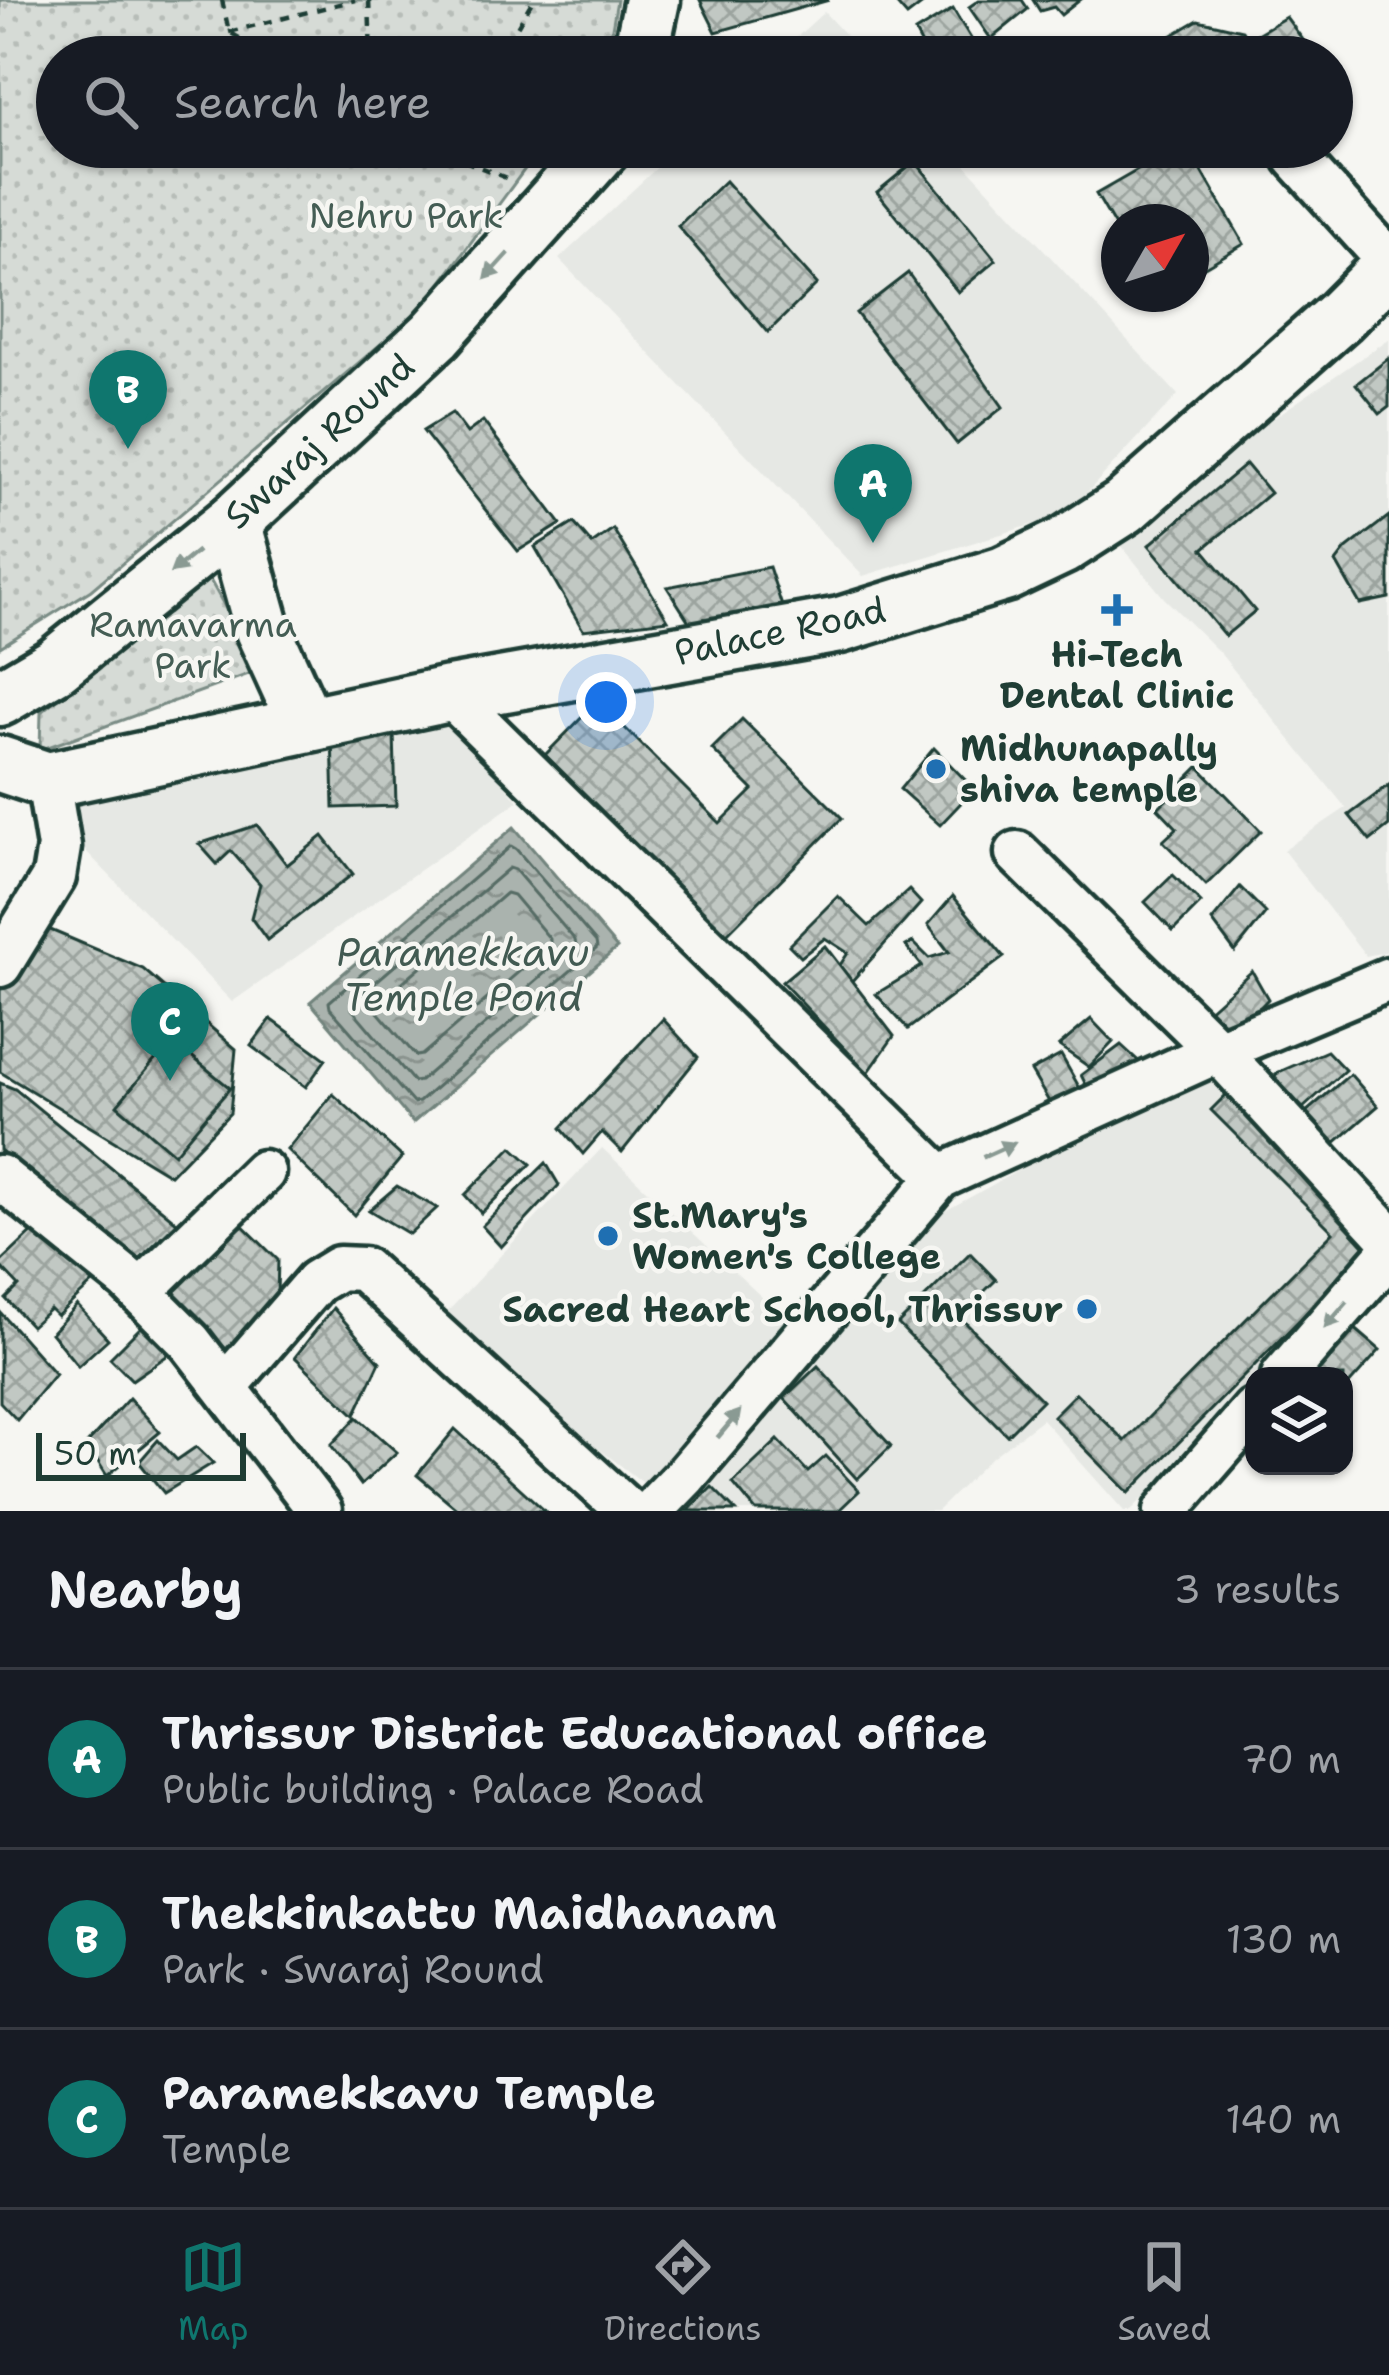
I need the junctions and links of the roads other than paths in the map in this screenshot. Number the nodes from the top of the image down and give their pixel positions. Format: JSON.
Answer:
{"nodes":[{"id":1,"x":652,"y":0,"type":"edge"},
{"id":2,"x":644,"y":36,"type":"edge"},
{"id":3,"x":584,"y":168,"type":"edge"},
{"id":4,"x":1306,"y":168,"type":"edge"},
{"id":5,"x":1389,"y":264,"type":"edge"},
{"id":6,"x":233,"y":522,"type":"junction"},
{"id":7,"x":449,"y":694,"type":"junction"},
{"id":8,"x":0,"y":698,"type":"edge"},
{"id":9,"x":307,"y":724,"type":"junction"},
{"id":10,"x":24,"y":772,"type":"edge"},
{"id":11,"x":1017,"y":853,"type":"dead end"},
{"id":12,"x":0,"y":965,"type":"edge"},
{"id":13,"x":1389,"y":979,"type":"edge"},
{"id":14,"x":1218,"y":1051,"type":"junction"},
{"id":15,"x":263,"y":1172,"type":"dead end"},
{"id":16,"x":0,"y":1177,"type":"edge"},
{"id":17,"x":940,"y":1177,"type":"junction"},
{"id":18,"x":1389,"y":1237,"type":"edge"},
{"id":19,"x":1389,"y":1254,"type":"edge"},
{"id":20,"x":140,"y":1292,"type":"junction"},
{"id":21,"x":1291,"y":1367,"type":"edge"},
{"id":22,"x":226,"y":1386,"type":"junction"},
{"id":23,"x":1245,"y":1420,"type":"edge"},
{"id":24,"x":320,"y":1511,"type":"edge"},
{"id":25,"x":628,"y":1511,"type":"edge"},
{"id":26,"x":651,"y":1511,"type":"edge"},
{"id":27,"x":1166,"y":1511,"type":"edge"}],
"edges":[{"from":1,"to":2,"type":"main road"},
{"from":3,"to":6,"type":"main road","name":"Swaraj Round","one_way":true},
{"from":4,"to":5,"type":"street"},
{"from":5,"to":7,"type":"main road","name":"Palace Road"},
{"from":6,"to":8,"type":"main road","name":"Swaraj Round","one_way":true},
{"from":6,"to":9,"type":"main road"},
{"from":7,"to":9,"type":"main road","name":"Palace Road"},
{"from":7,"to":17,"type":"street"},
{"from":9,"to":10,"type":"main road","name":"Palace Road"},
{"from":10,"to":12,"type":"street"},
{"from":11,"to":14,"type":"street"},
{"from":13,"to":14,"type":"street"},
{"from":17,"to":14,"type":"street","one_way":true},
{"from":14,"to":18,"type":"street"},
{"from":15,"to":20,"type":"street"},
{"from":16,"to":20,"type":"street"},
{"from":26,"to":17,"type":"street","one_way":true},
{"from":19,"to":21,"type":"street","one_way":true},
{"from":20,"to":22,"type":"street"},
{"from":22,"to":24,"type":"street"},
{"from":22,"to":25,"type":"street"},
{"from":23,"to":27,"type":"street"}]}
